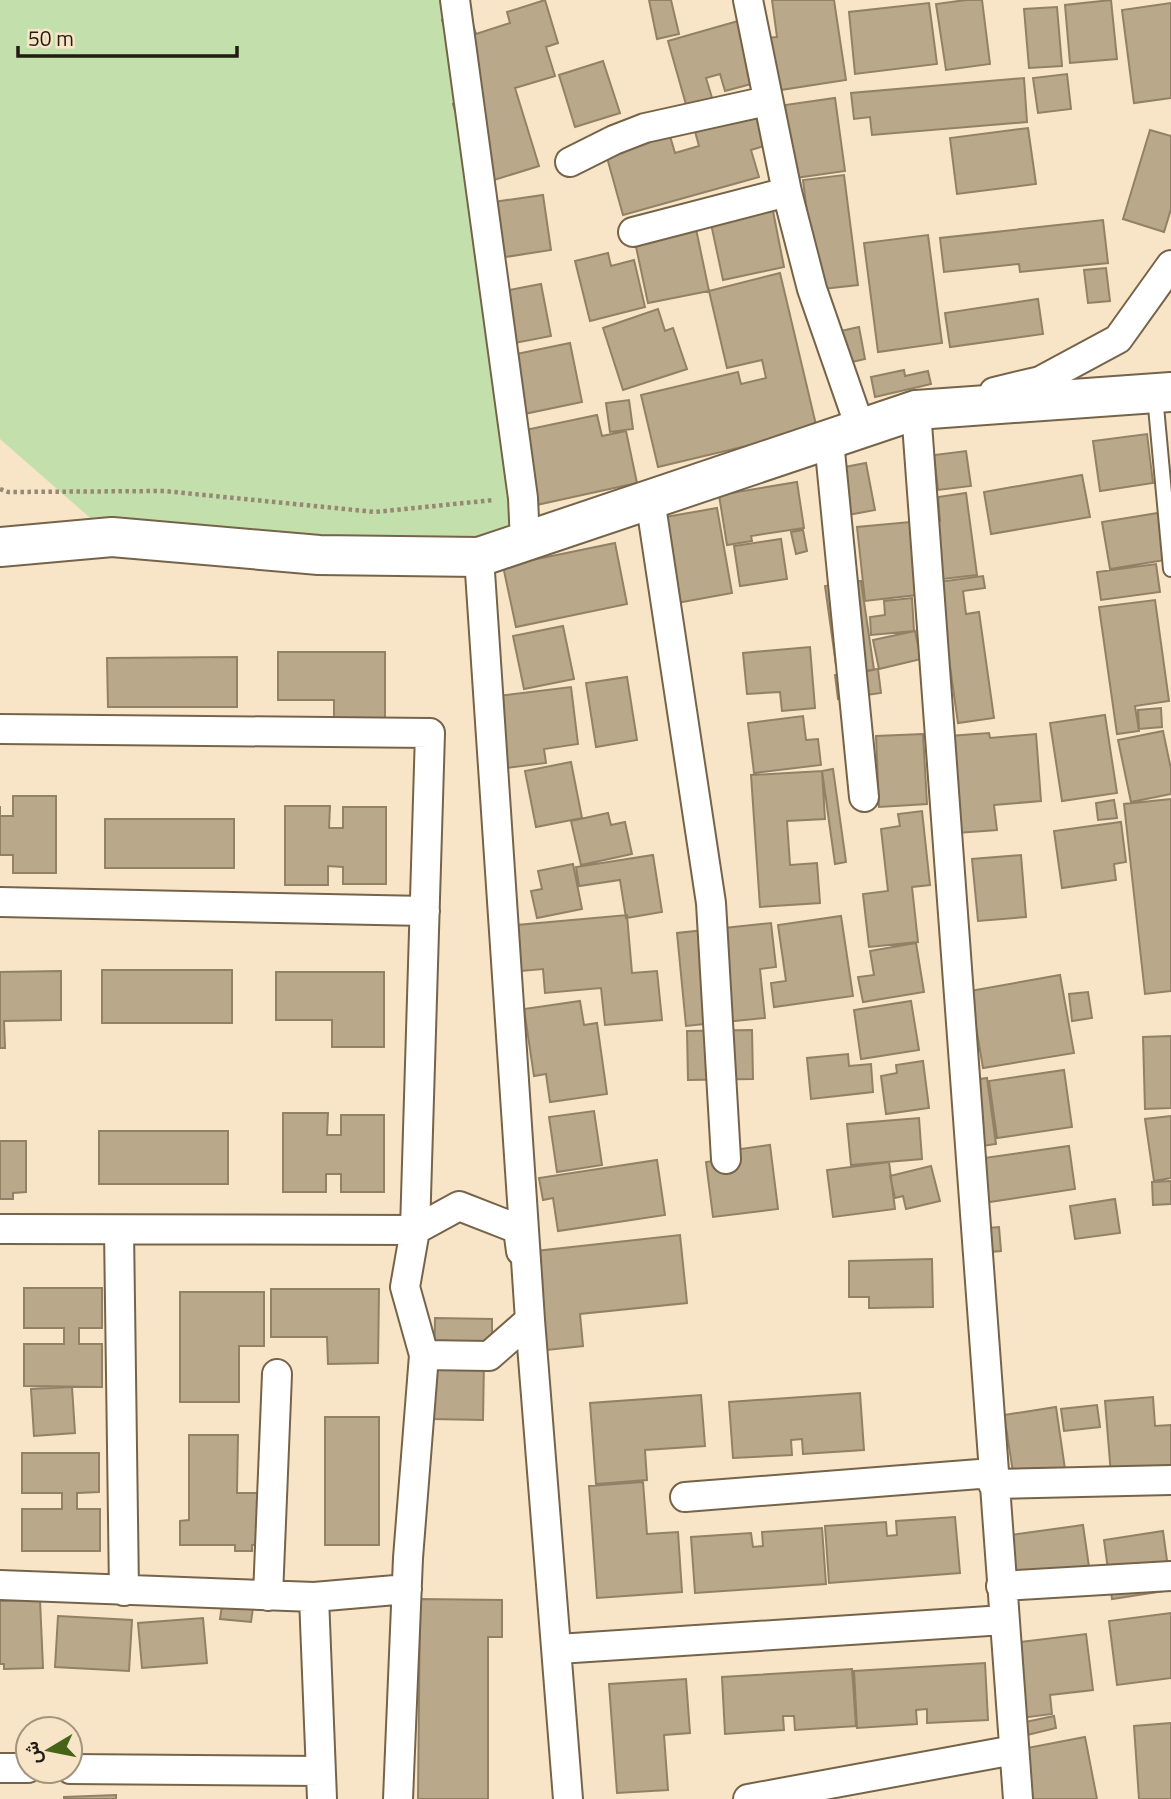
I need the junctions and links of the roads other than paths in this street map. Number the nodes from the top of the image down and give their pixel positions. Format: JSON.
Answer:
{"nodes":[{"id":1,"x":455,"y":0,"type":"edge"},
{"id":2,"x":748,"y":0,"type":"edge"},
{"id":3,"x":767,"y":101,"type":"junction"},
{"id":4,"x":570,"y":162,"type":"dead end"},
{"id":5,"x":787,"y":192,"type":"junction"},
{"id":6,"x":633,"y":232,"type":"dead end"},
{"id":7,"x":1171,"y":265,"type":"edge"},
{"id":8,"x":1163,"y":392,"type":"edge"},
{"id":9,"x":916,"y":410,"type":"junction"},
{"id":10,"x":845,"y":435,"type":"junction"},
{"id":11,"x":650,"y":499,"type":"junction"},
{"id":12,"x":526,"y":542,"type":"junction"},
{"id":13,"x":0,"y":547,"type":"edge"},
{"id":14,"x":479,"y":558,"type":"junction"},
{"id":15,"x":1171,"y":569,"type":"edge"},
{"id":16,"x":0,"y":729,"type":"edge"},
{"id":17,"x":864,"y":797,"type":"dead end"},
{"id":18,"x":0,"y":902,"type":"edge"},
{"id":19,"x":425,"y":911,"type":"junction"},
{"id":20,"x":726,"y":1159,"type":"dead end"},
{"id":21,"x":0,"y":1229,"type":"edge"},
{"id":22,"x":120,"y":1230,"type":"junction"},
{"id":23,"x":415,"y":1230,"type":"junction"},
{"id":24,"x":530,"y":1320,"type":"junction"},
{"id":25,"x":424,"y":1355,"type":"junction"},
{"id":26,"x":277,"y":1374,"type":"dead end"},
{"id":27,"x":993,"y":1479,"type":"junction"},
{"id":28,"x":1171,"y":1480,"type":"edge"},
{"id":29,"x":685,"y":1497,"type":"dead end"},
{"id":30,"x":1171,"y":1576,"type":"edge"},
{"id":31,"x":0,"y":1584,"type":"edge"},
{"id":32,"x":1001,"y":1586,"type":"junction"},
{"id":33,"x":407,"y":1589,"type":"junction"},
{"id":34,"x":124,"y":1591,"type":"junction"},
{"id":35,"x":268,"y":1596,"type":"junction"},
{"id":36,"x":314,"y":1597,"type":"junction"},
{"id":37,"x":1004,"y":1620,"type":"junction"},
{"id":38,"x":558,"y":1649,"type":"junction"},
{"id":39,"x":1014,"y":1750,"type":"junction"},
{"id":40,"x":84,"y":1769,"type":"edge"},
{"id":41,"x":320,"y":1771,"type":"junction"},
{"id":42,"x":322,"y":1799,"type":"edge"},
{"id":43,"x":398,"y":1799,"type":"edge"},
{"id":44,"x":568,"y":1799,"type":"edge"},
{"id":45,"x":748,"y":1799,"type":"edge"},
{"id":46,"x":1018,"y":1799,"type":"edge"}],
"edges":[{"from":1,"to":12,"type":"street"},
{"from":2,"to":3,"type":"street"},
{"from":3,"to":4,"type":"street"},
{"from":3,"to":5,"type":"street"},
{"from":5,"to":6,"type":"street"},
{"from":5,"to":10,"type":"street"},
{"from":7,"to":9,"type":"street"},
{"from":8,"to":9,"type":"main road"},
{"from":8,"to":15,"type":"lane"},
{"from":9,"to":10,"type":"main road"},
{"from":9,"to":27,"type":"street"},
{"from":10,"to":11,"type":"main road"},
{"from":10,"to":17,"type":"street"},
{"from":11,"to":12,"type":"main road"},
{"from":11,"to":20,"type":"street"},
{"from":12,"to":14,"type":"main road"},
{"from":13,"to":14,"type":"main road"},
{"from":14,"to":24,"type":"street"},
{"from":16,"to":19,"type":"street"},
{"from":18,"to":19,"type":"street"},
{"from":19,"to":23,"type":"street"},
{"from":21,"to":22,"type":"street"},
{"from":22,"to":23,"type":"street"},
{"from":22,"to":34,"type":"street"},
{"from":23,"to":24,"type":"street"},
{"from":23,"to":25,"type":"street"},
{"from":24,"to":25,"type":"street"},
{"from":24,"to":38,"type":"street"},
{"from":25,"to":33,"type":"street"},
{"from":26,"to":35,"type":"street"},
{"from":27,"to":28,"type":"street"},
{"from":27,"to":29,"type":"street"},
{"from":27,"to":32,"type":"street"},
{"from":30,"to":32,"type":"street"},
{"from":31,"to":34,"type":"street"},
{"from":32,"to":37,"type":"street"},
{"from":33,"to":36,"type":"street"},
{"from":33,"to":43,"type":"street"},
{"from":34,"to":35,"type":"street"},
{"from":35,"to":36,"type":"street"},
{"from":36,"to":41,"type":"street"},
{"from":37,"to":38,"type":"street"},
{"from":37,"to":39,"type":"street"},
{"from":38,"to":44,"type":"street"},
{"from":39,"to":45,"type":"street"},
{"from":39,"to":46,"type":"street"},
{"from":40,"to":41,"type":"street"},
{"from":41,"to":42,"type":"street"}]}
